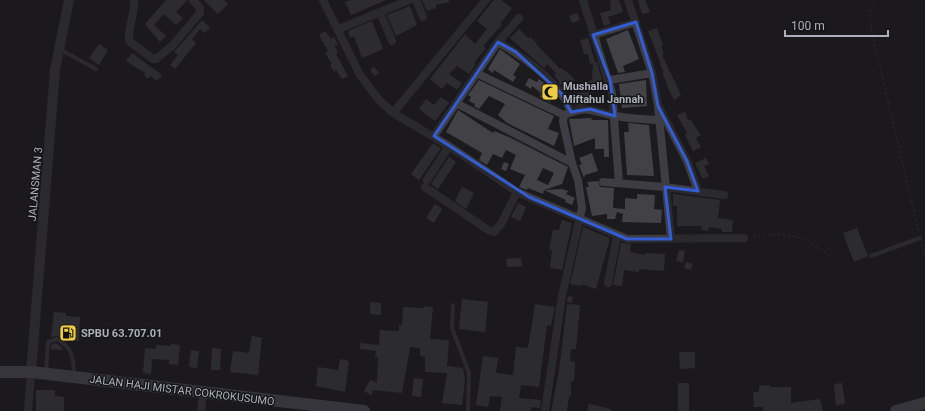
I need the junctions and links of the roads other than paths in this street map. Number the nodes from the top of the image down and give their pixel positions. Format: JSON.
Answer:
{"nodes":[{"id":1,"x":70,"y":0,"type":"edge"},
{"id":2,"x":134,"y":0,"type":"edge"},
{"id":3,"x":193,"y":0,"type":"edge"},
{"id":4,"x":323,"y":0,"type":"edge"},
{"id":5,"x":409,"y":0,"type":"edge"},
{"id":6,"x":416,"y":0,"type":"edge"},
{"id":7,"x":486,"y":0,"type":"edge"},
{"id":8,"x":583,"y":0,"type":"edge"},
{"id":9,"x":628,"y":0,"type":"edge"},
{"id":10,"x":380,"y":12,"type":"junction"},
{"id":11,"x":423,"y":17,"type":"dead end"},
{"id":12,"x":519,"y":18,"type":"dead end"},
{"id":13,"x":636,"y":22,"type":"junction"},
{"id":14,"x":339,"y":29,"type":"junction"},
{"id":15,"x":593,"y":34,"type":"junction"},
{"id":16,"x":392,"y":41,"type":"dead end"},
{"id":17,"x":498,"y":42,"type":"junction"},
{"id":18,"x":58,"y":48,"type":"junction"},
{"id":19,"x":96,"y":69,"type":"dead end"},
{"id":20,"x":476,"y":73,"type":"junction"},
{"id":21,"x":652,"y":73,"type":"junction"},
{"id":22,"x":610,"y":80,"type":"junction"},
{"id":23,"x":456,"y":103,"type":"junction"},
{"id":24,"x":658,"y":106,"type":"junction"},
{"id":25,"x":394,"y":113,"type":"junction"},
{"id":26,"x":568,"y":114,"type":"junction"},
{"id":27,"x":615,"y":116,"type":"junction"},
{"id":28,"x":660,"y":120,"type":"junction"},
{"id":29,"x":434,"y":136,"type":"junction"},
{"id":30,"x":449,"y":146,"type":"junction"},
{"id":31,"x":572,"y":164,"type":"junction"},
{"id":32,"x":603,"y":182,"type":"dead end"},
{"id":33,"x":619,"y":183,"type":"junction"},
{"id":34,"x":665,"y":187,"type":"junction"},
{"id":35,"x":698,"y":191,"type":"junction"},
{"id":36,"x":517,"y":192,"type":"junction"},
{"id":37,"x":724,"y":195,"type":"dead end"},
{"id":38,"x":580,"y":218,"type":"junction"},
{"id":39,"x":617,"y":236,"type":"junction"},
{"id":40,"x":744,"y":238,"type":"road end"},
{"id":41,"x":920,"y":238,"type":"road end"},
{"id":42,"x":671,"y":239,"type":"junction"},
{"id":43,"x":871,"y":256,"type":"dead end"},
{"id":44,"x":608,"y":284,"type":"dead end"},
{"id":45,"x":453,"y":305,"type":"dead end"},
{"id":46,"x":0,"y":372,"type":"edge"},
{"id":47,"x":31,"y":372,"type":"junction"},
{"id":48,"x":46,"y":374,"type":"junction"},
{"id":49,"x":74,"y":377,"type":"junction"},
{"id":50,"x":203,"y":392,"type":"junction"},
{"id":51,"x":925,"y":403,"type":"edge"},
{"id":52,"x":912,"y":409,"type":"edge"},
{"id":53,"x":345,"y":410,"type":"edge"},
{"id":54,"x":28,"y":411,"type":"edge"},
{"id":55,"x":201,"y":411,"type":"edge"},
{"id":56,"x":364,"y":411,"type":"edge"},
{"id":57,"x":468,"y":411,"type":"edge"},
{"id":58,"x":545,"y":411,"type":"edge"},
{"id":59,"x":896,"y":411,"type":"edge"}],
"edges":[{"from":1,"to":18,"type":"street","name":"JALANSMAN 3"},
{"from":2,"to":3,"type":"street"},
{"from":4,"to":14,"type":"street"},
{"from":5,"to":10,"type":"street"},
{"from":6,"to":11,"type":"street"},
{"from":7,"to":25,"type":"street"},
{"from":8,"to":15,"type":"street"},
{"from":9,"to":13,"type":"street"},
{"from":10,"to":14,"type":"street"},
{"from":10,"to":16,"type":"street"},
{"from":12,"to":17,"type":"street"},
{"from":13,"to":15,"type":"street"},
{"from":13,"to":21,"type":"street"},
{"from":14,"to":25,"type":"street"},
{"from":15,"to":22,"type":"street"},
{"from":17,"to":20,"type":"street"},
{"from":17,"to":26,"type":"street"},
{"from":18,"to":19,"type":"lane"},
{"from":18,"to":47,"type":"street","name":"JALANSMAN 3"},
{"from":20,"to":23,"type":"street"},
{"from":20,"to":26,"type":"street"},
{"from":21,"to":22,"type":"street"},
{"from":21,"to":24,"type":"street"},
{"from":22,"to":27,"type":"street"},
{"from":23,"to":29,"type":"street"},
{"from":23,"to":31,"type":"street"},
{"from":24,"to":28,"type":"street"},
{"from":24,"to":35,"type":"street"},
{"from":25,"to":29,"type":"street"},
{"from":26,"to":27,"type":"street"},
{"from":26,"to":31,"type":"street"},
{"from":27,"to":28,"type":"street"},
{"from":27,"to":33,"type":"street"},
{"from":28,"to":34,"type":"street"},
{"from":29,"to":30,"type":"street"},
{"from":30,"to":36,"type":"street"},
{"from":30,"to":36,"type":"street"},
{"from":31,"to":38,"type":"street"},
{"from":32,"to":33,"type":"street"},
{"from":33,"to":34,"type":"street"},
{"from":34,"to":35,"type":"street"},
{"from":34,"to":42,"type":"street"},
{"from":35,"to":37,"type":"street"},
{"from":36,"to":38,"type":"street"},
{"from":38,"to":39,"type":"street"},
{"from":38,"to":58,"type":"street"},
{"from":39,"to":42,"type":"street"},
{"from":39,"to":44,"type":"street"},
{"from":40,"to":42,"type":"street"},
{"from":41,"to":43,"type":"lane"},
{"from":45,"to":57,"type":"lane"},
{"from":46,"to":47,"type":"main road","name":"JALAN HAJI MISTAR COKROKUSUMO"},
{"from":47,"to":48,"type":"main road","name":"JALAN HAJI MISTAR COKROKUSUMO"},
{"from":47,"to":54,"type":"street"},
{"from":48,"to":49,"type":"main road","name":"JALAN HAJI MISTAR COKROKUSUMO"},
{"from":48,"to":49,"type":"lane"},
{"from":49,"to":50,"type":"main road","name":"JALAN HAJI MISTAR COKROKUSUMO"},
{"from":50,"to":53,"type":"main road","name":"JALAN HAJI MISTAR COKROKUSUMO"},
{"from":50,"to":55,"type":"street"},
{"from":51,"to":52,"type":"main road"},
{"from":52,"to":59,"type":"main road"},
{"from":53,"to":56,"type":"main road","name":"JALAN HAJI MISTAR COKROKUSUMO"}]}
